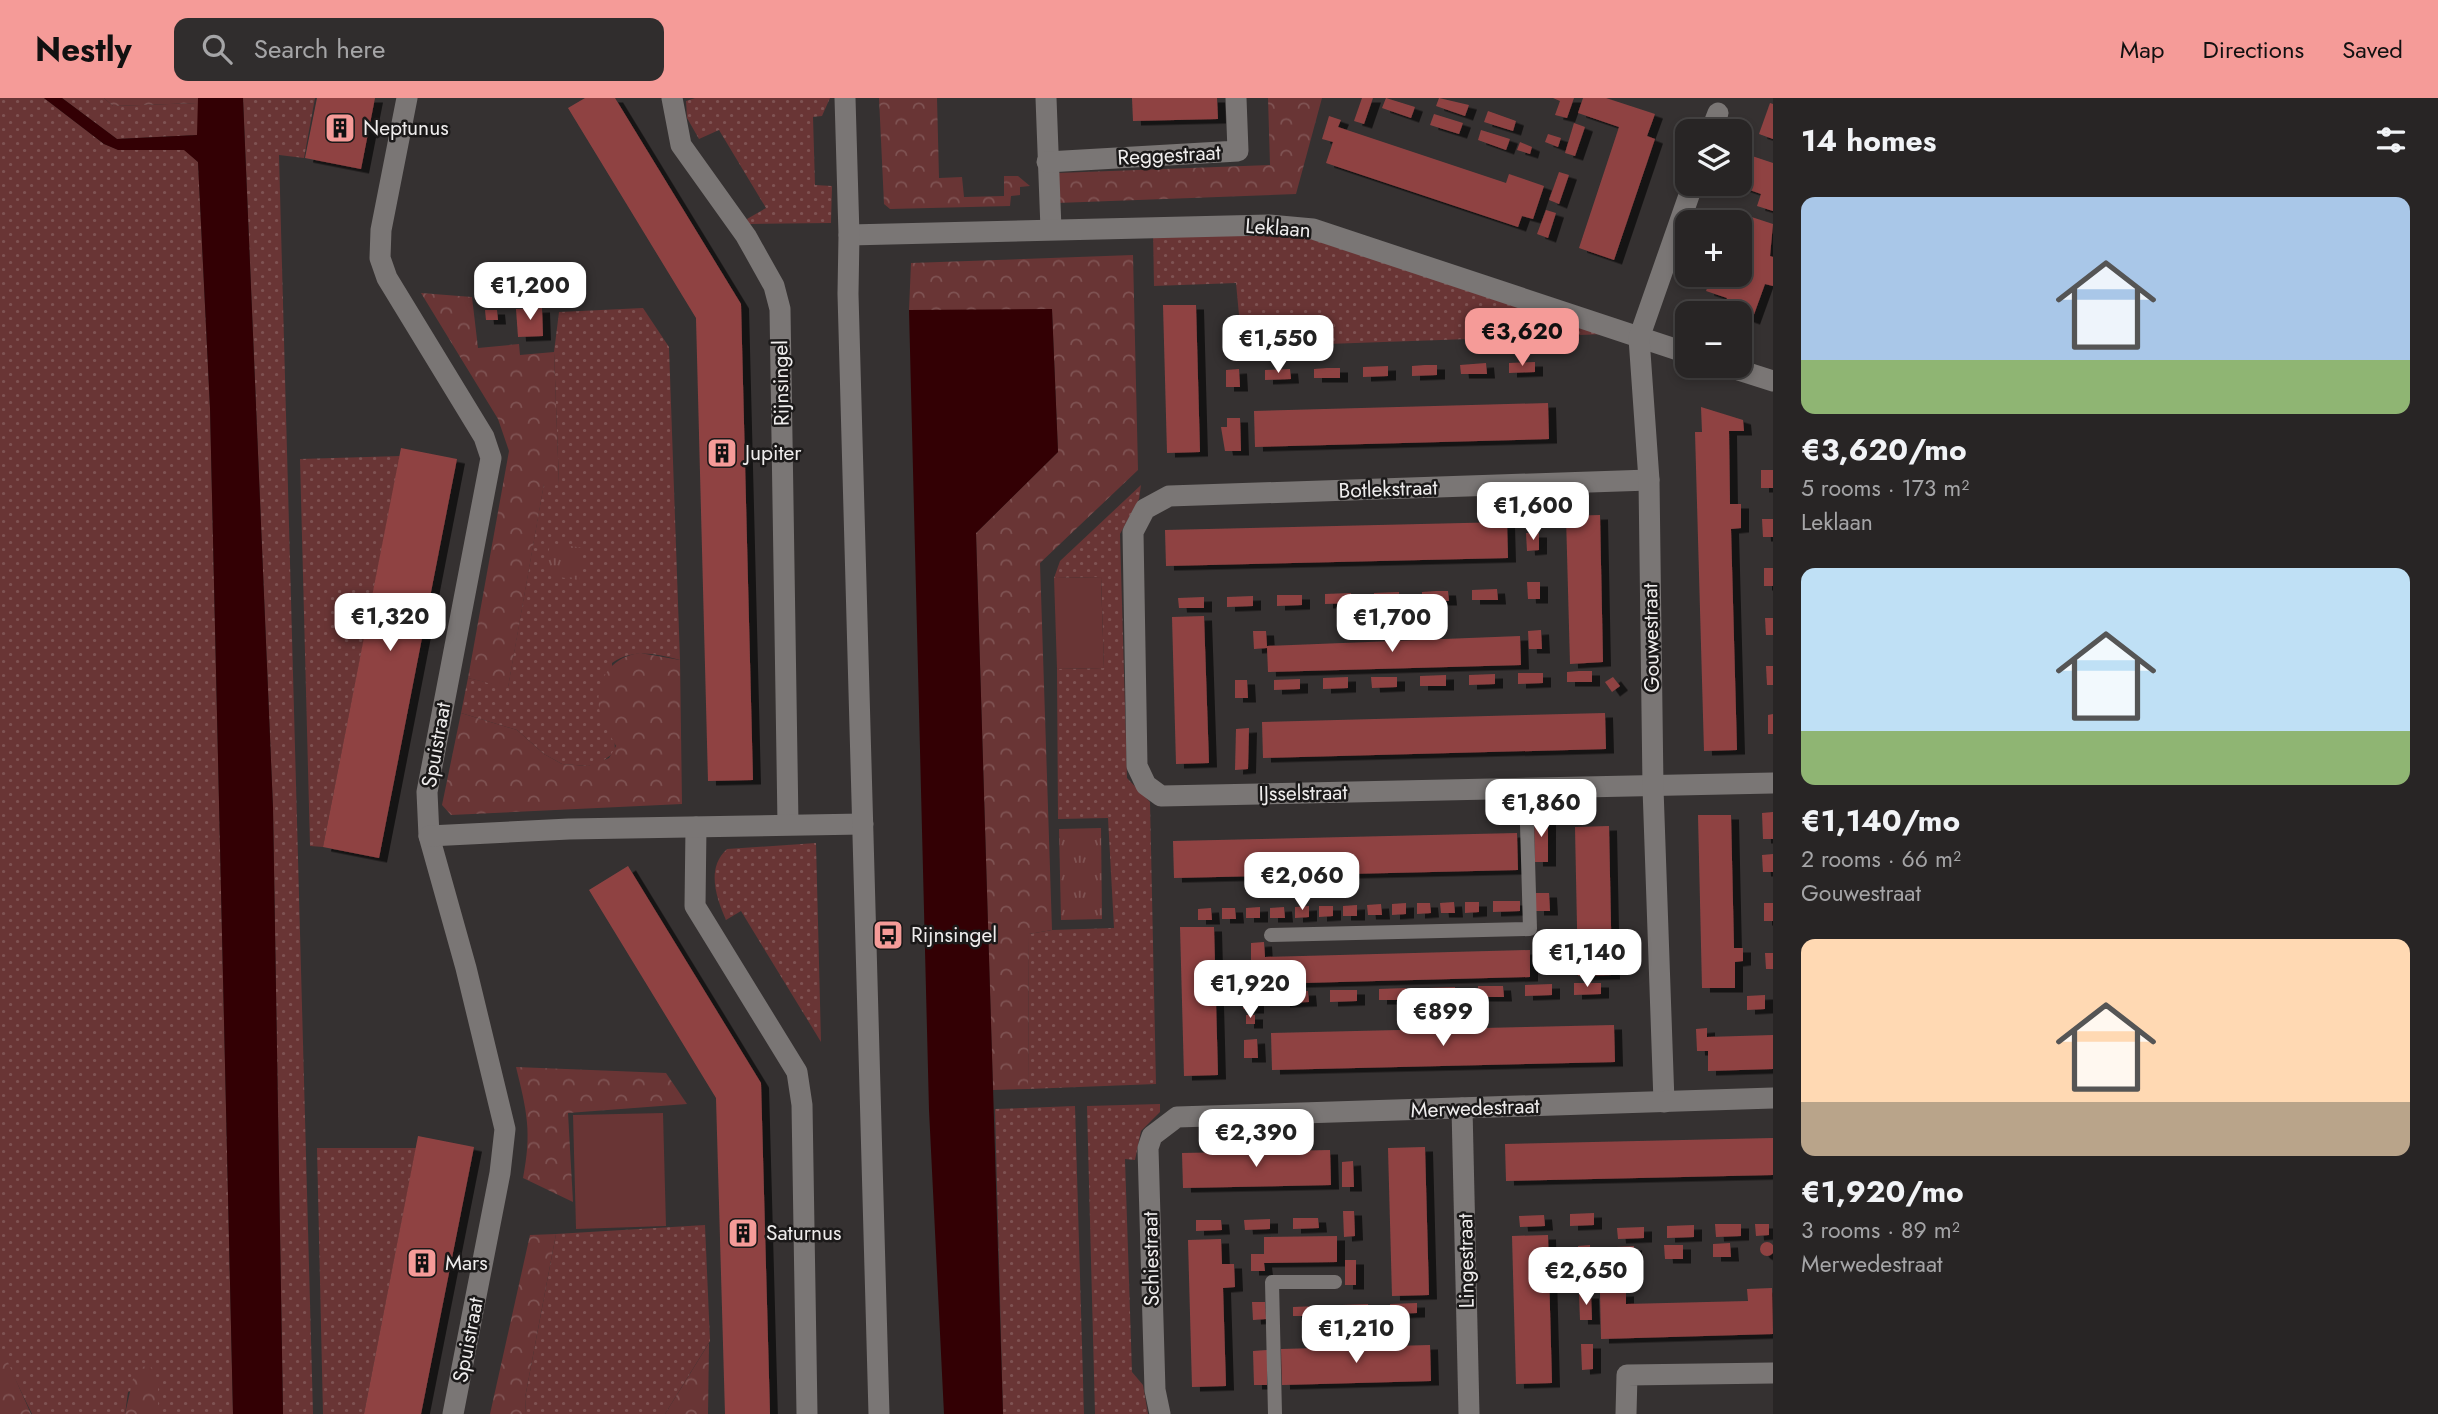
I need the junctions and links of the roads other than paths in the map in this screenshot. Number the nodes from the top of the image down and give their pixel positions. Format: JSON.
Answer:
{"nodes":[{"id":1,"x":407,"y":98,"type":"edge"},
{"id":2,"x":672,"y":98,"type":"edge"},
{"id":3,"x":845,"y":98,"type":"edge"},
{"id":4,"x":1046,"y":98,"type":"edge"},
{"id":5,"x":1236,"y":98,"type":"edge"},
{"id":6,"x":1047,"y":162,"type":"junction"},
{"id":7,"x":1689,"y":196,"type":"edge"},
{"id":8,"x":1051,"y":229,"type":"junction"},
{"id":9,"x":849,"y":235,"type":"junction"},
{"id":10,"x":1639,"y":338,"type":"junction"},
{"id":11,"x":1675,"y":349,"type":"edge"},
{"id":12,"x":1752,"y":374,"type":"edge"},
{"id":13,"x":1773,"y":381,"type":"edge"},
{"id":14,"x":1649,"y":481,"type":"junction"},
{"id":15,"x":1169,"y":496,"type":"joint"},
{"id":16,"x":1773,"y":783,"type":"edge"},
{"id":17,"x":1653,"y":788,"type":"junction"},
{"id":18,"x":1526,"y":790,"type":"junction"},
{"id":19,"x":788,"y":824,"type":"junction"},
{"id":20,"x":863,"y":824,"type":"junction"},
{"id":21,"x":696,"y":827,"type":"junction"},
{"id":22,"x":429,"y":836,"type":"junction"},
{"id":23,"x":1271,"y":935,"type":"dead end"},
{"id":24,"x":1773,"y":1098,"type":"edge"},
{"id":25,"x":1664,"y":1102,"type":"junction"},
{"id":26,"x":1462,"y":1108,"type":"junction"},
{"id":27,"x":1177,"y":1117,"type":"joint"},
{"id":28,"x":1335,"y":1282,"type":"dead end"},
{"id":29,"x":1773,"y":1373,"type":"edge"},
{"id":30,"x":453,"y":1414,"type":"edge"},
{"id":31,"x":807,"y":1414,"type":"edge"},
{"id":32,"x":879,"y":1414,"type":"edge"},
{"id":33,"x":1160,"y":1414,"type":"edge"},
{"id":34,"x":1275,"y":1414,"type":"edge"},
{"id":35,"x":1469,"y":1414,"type":"edge"},
{"id":36,"x":1626,"y":1414,"type":"edge"}],
"edges":[{"from":1,"to":22,"type":"street","name":"Spuistraat"},
{"from":2,"to":19,"type":"street","name":"Rijnsingel"},
{"from":3,"to":9,"type":"street"},
{"from":4,"to":6,"type":"street"},
{"from":5,"to":6,"type":"street","name":"Reggestraat"},
{"from":6,"to":8,"type":"street"},
{"from":7,"to":10,"type":"street","name":"Gouwestraat"},
{"from":8,"to":9,"type":"street","name":"Leklaan"},
{"from":8,"to":10,"type":"street","name":"Leklaan"},
{"from":9,"to":20,"type":"street"},
{"from":10,"to":11,"type":"street","name":"Leklaan"},
{"from":10,"to":14,"type":"street","name":"Gouwestraat"},
{"from":12,"to":13,"type":"street"},
{"from":14,"to":15,"type":"street","name":"Botlekstraat"},
{"from":14,"to":17,"type":"street","name":"Gouwestraat"},
{"from":15,"to":18,"type":"street","name":"IJsselstraat"},
{"from":16,"to":17,"type":"street","name":"IJsselstraat"},
{"from":17,"to":18,"type":"street","name":"IJsselstraat"},
{"from":17,"to":25,"type":"street","name":"Gouwestraat"},
{"from":18,"to":23,"type":"lane"},
{"from":19,"to":20,"type":"street"},
{"from":19,"to":21,"type":"street"},
{"from":20,"to":32,"type":"street"},
{"from":21,"to":22,"type":"street"},
{"from":21,"to":31,"type":"street"},
{"from":22,"to":30,"type":"street","name":"Spuistraat"},
{"from":24,"to":25,"type":"street","name":"Merwedestraat"},
{"from":25,"to":26,"type":"street","name":"Merwedestraat"},
{"from":26,"to":27,"type":"street","name":"Merwedestraat"},
{"from":26,"to":35,"type":"street","name":"Lingestraat"},
{"from":27,"to":33,"type":"street","name":"Schiestraat"},
{"from":28,"to":34,"type":"lane"},
{"from":29,"to":36,"type":"street"}]}
